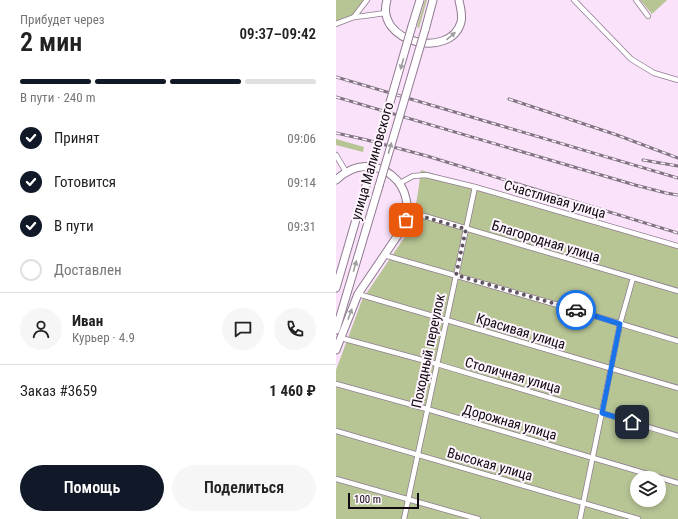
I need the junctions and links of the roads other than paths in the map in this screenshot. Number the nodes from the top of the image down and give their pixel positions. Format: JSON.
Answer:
{"nodes":[{"id":1,"x":367,"y":0,"type":"edge"},
{"id":2,"x":387,"y":0,"type":"edge"},
{"id":3,"x":420,"y":0,"type":"edge"},
{"id":4,"x":434,"y":0,"type":"edge"},
{"id":5,"x":459,"y":0,"type":"edge"},
{"id":6,"x":574,"y":0,"type":"edge"},
{"id":7,"x":636,"y":0,"type":"edge"},
{"id":8,"x":385,"y":13,"type":"junction"},
{"id":9,"x":354,"y":16,"type":"junction"},
{"id":10,"x":648,"y":16,"type":"dead end"},
{"id":11,"x":336,"y":24,"type":"edge"},
{"id":12,"x":678,"y":80,"type":"edge"},
{"id":13,"x":336,"y":155,"type":"edge"},
{"id":14,"x":346,"y":172,"type":"junction"},
{"id":15,"x":336,"y":180,"type":"edge"},
{"id":16,"x":400,"y":183,"type":"junction"},
{"id":17,"x":475,"y":188,"type":"junction"},
{"id":18,"x":407,"y":212,"type":"junction"},
{"id":19,"x":466,"y":229,"type":"junction"},
{"id":20,"x":678,"y":246,"type":"edge"},
{"id":21,"x":384,"y":255,"type":"junction"},
{"id":22,"x":456,"y":275,"type":"junction"},
{"id":23,"x":633,"y":278,"type":"junction"},
{"id":24,"x":336,"y":288,"type":"edge"},
{"id":25,"x":678,"y":291,"type":"edge"},
{"id":26,"x":358,"y":294,"type":"junction"},
{"id":27,"x":446,"y":320,"type":"junction"},
{"id":28,"x":620,"y":324,"type":"junction"},
{"id":29,"x":336,"y":330,"type":"edge"},
{"id":30,"x":341,"y":338,"type":"junction"},
{"id":31,"x":678,"y":341,"type":"edge"},
{"id":32,"x":336,"y":350,"type":"edge"},
{"id":33,"x":436,"y":364,"type":"junction"},
{"id":34,"x":612,"y":369,"type":"junction"},
{"id":35,"x":336,"y":384,"type":"edge"},
{"id":36,"x":678,"y":388,"type":"edge"},
{"id":37,"x":427,"y":409,"type":"junction"},
{"id":38,"x":602,"y":413,"type":"junction"},
{"id":39,"x":336,"y":431,"type":"edge"},
{"id":40,"x":678,"y":436,"type":"edge"},
{"id":41,"x":418,"y":454,"type":"junction"},
{"id":42,"x":593,"y":457,"type":"junction"},
{"id":43,"x":336,"y":479,"type":"edge"},
{"id":44,"x":678,"y":483,"type":"edge"},
{"id":45,"x":409,"y":498,"type":"junction"},
{"id":46,"x":584,"y":503,"type":"junction"},
{"id":47,"x":404,"y":519,"type":"edge"},
{"id":48,"x":478,"y":519,"type":"edge"},
{"id":49,"x":580,"y":519,"type":"edge"},
{"id":50,"x":638,"y":519,"type":"edge"}],
"edges":[{"from":1,"to":9,"type":"street"},
{"from":2,"to":8,"type":"highway"},
{"from":3,"to":24,"type":"highway","name":"улица Малиновского","one_way":true,"bridge":true},
{"from":29,"to":4,"type":"highway","name":"улица Малиновского","one_way":true,"bridge":true},
{"from":8,"to":5,"type":"highway","one_way":true},
{"from":6,"to":12,"type":"street"},
{"from":7,"to":10,"type":"street"},
{"from":8,"to":9,"type":"street"},
{"from":9,"to":11,"type":"street"},
{"from":13,"to":14,"type":"street"},
{"from":14,"to":15,"type":"highway"},
{"from":14,"to":16,"type":"highway"},
{"from":16,"to":17,"type":"street","name":"Счастливая улица"},
{"from":16,"to":18,"type":"highway"},
{"from":17,"to":19,"type":"street","name":"Походный переулок"},
{"from":17,"to":20,"type":"street","name":"Счастливая улица"},
{"from":18,"to":19,"type":"street","name":"Благородная улица"},
{"from":18,"to":21,"type":"highway"},
{"from":19,"to":22,"type":"street","name":"Походный переулок"},
{"from":19,"to":23,"type":"street","name":"Благородная улица"},
{"from":21,"to":22,"type":"street"},
{"from":21,"to":26,"type":"highway"},
{"from":22,"to":27,"type":"street","name":"Походный переулок"},
{"from":22,"to":28,"type":"street"},
{"from":23,"to":25,"type":"street","name":"Благородная улица"},
{"from":23,"to":28,"type":"street"},
{"from":26,"to":27,"type":"street","name":"Красивая улица"},
{"from":30,"to":26,"type":"highway","one_way":true},
{"from":27,"to":33,"type":"street","name":"Походный переулок"},
{"from":27,"to":34,"type":"street","name":"Красивая улица"},
{"from":28,"to":31,"type":"street"},
{"from":28,"to":34,"type":"street"},
{"from":30,"to":32,"type":"highway"},
{"from":30,"to":33,"type":"street","name":"Столичная улица"},
{"from":33,"to":37,"type":"street","name":"Походный переулок"},
{"from":33,"to":38,"type":"street","name":"Столичная улица"},
{"from":34,"to":36,"type":"street","name":"Красивая улица"},
{"from":34,"to":38,"type":"street"},
{"from":35,"to":37,"type":"street","name":"Дорожная улица"},
{"from":37,"to":41,"type":"street","name":"Походный переулок"},
{"from":37,"to":42,"type":"street","name":"Дорожная улица"},
{"from":38,"to":40,"type":"street","name":"Столичная улица"},
{"from":38,"to":42,"type":"street"},
{"from":39,"to":41,"type":"street","name":"Высокая улица"},
{"from":41,"to":45,"type":"street","name":"Походный переулок"},
{"from":41,"to":46,"type":"street","name":"Высокая улица"},
{"from":42,"to":44,"type":"street","name":"Дорожная улица"},
{"from":42,"to":46,"type":"street"},
{"from":43,"to":45,"type":"street"},
{"from":45,"to":47,"type":"street","name":"Походный переулок"},
{"from":45,"to":48,"type":"street"},
{"from":46,"to":49,"type":"street"},
{"from":46,"to":50,"type":"street","name":"Высокая улица"}]}
